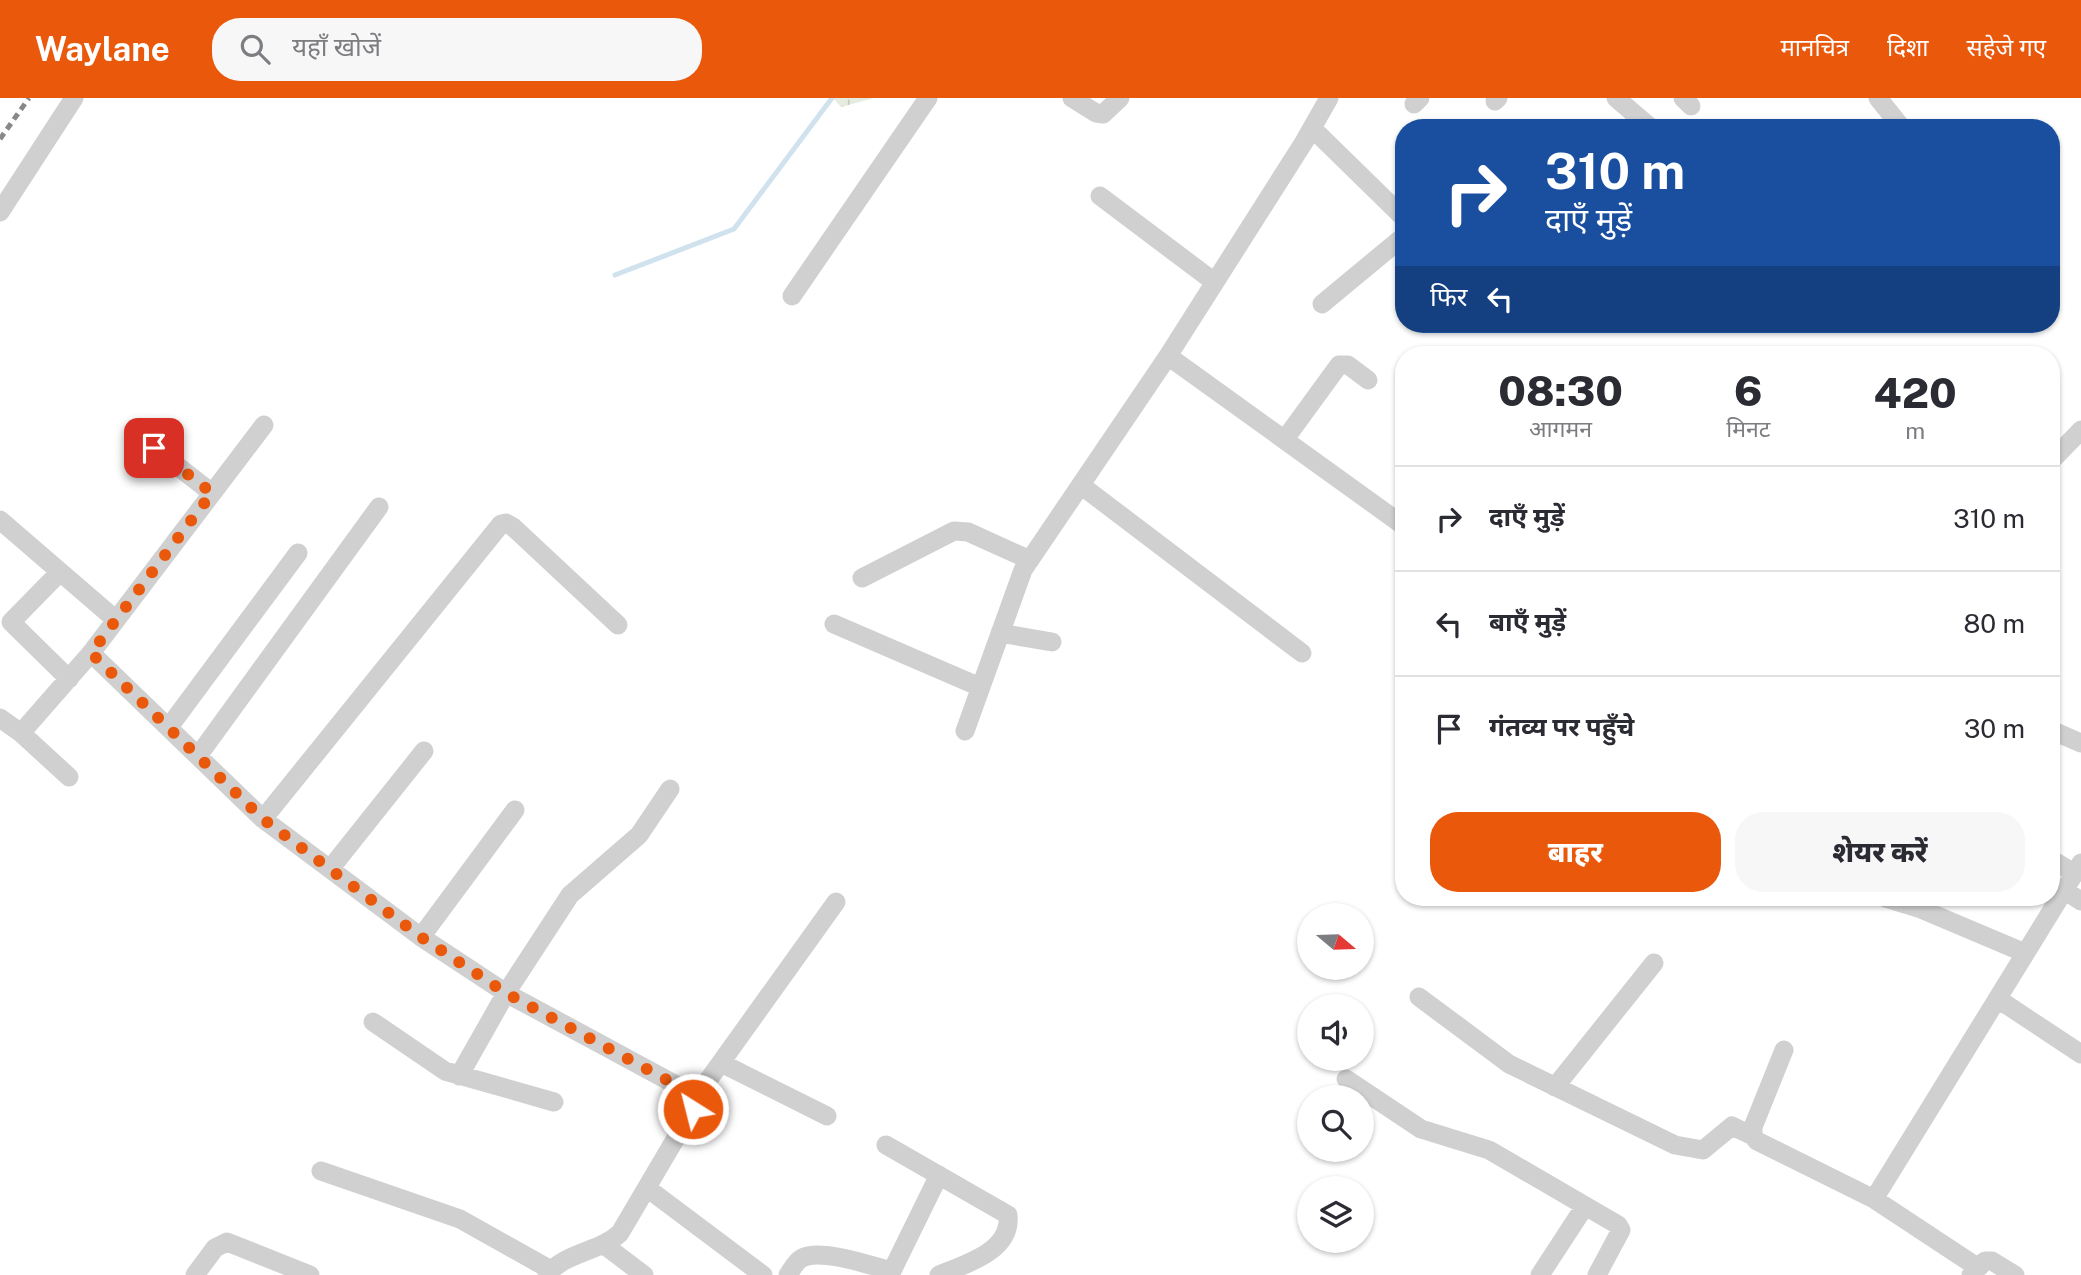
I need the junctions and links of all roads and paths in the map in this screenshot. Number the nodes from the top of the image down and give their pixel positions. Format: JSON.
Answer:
{"nodes":[{"id":1,"x":74,"y":98,"type":"edge"},
{"id":2,"x":928,"y":98,"type":"edge"},
{"id":3,"x":1072,"y":98,"type":"edge"},
{"id":4,"x":1120,"y":98,"type":"edge"},
{"id":5,"x":1329,"y":98,"type":"edge"},
{"id":6,"x":1616,"y":98,"type":"edge"},
{"id":7,"x":1878,"y":98,"type":"edge"},
{"id":8,"x":1640,"y":119,"type":"edge"},
{"id":9,"x":1895,"y":119,"type":"edge"},
{"id":10,"x":1312,"y":128,"type":"junction"},
{"id":11,"x":1100,"y":196,"type":"dead end"},
{"id":12,"x":1395,"y":209,"type":"edge"},
{"id":13,"x":0,"y":212,"type":"edge"},
{"id":14,"x":1395,"y":243,"type":"edge"},
{"id":15,"x":1213,"y":281,"type":"junction"},
{"id":16,"x":792,"y":296,"type":"dead end"},
{"id":17,"x":1322,"y":304,"type":"dead end"},
{"id":18,"x":1168,"y":356,"type":"junction"},
{"id":19,"x":1368,"y":380,"type":"dead end"},
{"id":20,"x":264,"y":425,"type":"dead end"},
{"id":21,"x":135,"y":433,"type":"dead end"},
{"id":22,"x":2079,"y":437,"type":"edge"},
{"id":23,"x":1285,"y":439,"type":"junction"},
{"id":24,"x":2060,"y":453,"type":"edge"},
{"id":25,"x":1082,"y":485,"type":"junction"},
{"id":26,"x":212,"y":493,"type":"junction"},
{"id":27,"x":379,"y":507,"type":"dead end"},
{"id":28,"x":1395,"y":519,"type":"edge"},
{"id":29,"x":0,"y":520,"type":"edge"},
{"id":30,"x":298,"y":553,"type":"dead end"},
{"id":31,"x":1030,"y":560,"type":"junction"},
{"id":32,"x":60,"y":572,"type":"junction"},
{"id":33,"x":862,"y":578,"type":"dead end"},
{"id":34,"x":116,"y":620,"type":"junction"},
{"id":35,"x":834,"y":624,"type":"dead end"},
{"id":36,"x":618,"y":625,"type":"dead end"},
{"id":37,"x":1000,"y":633,"type":"junction"},
{"id":38,"x":1052,"y":642,"type":"dead end"},
{"id":39,"x":91,"y":653,"type":"junction"},
{"id":40,"x":1302,"y":653,"type":"dead end"},
{"id":41,"x":69,"y":679,"type":"junction"},
{"id":42,"x":980,"y":687,"type":"junction"},
{"id":43,"x":0,"y":718,"type":"edge"},
{"id":44,"x":169,"y":727,"type":"junction"},
{"id":45,"x":965,"y":731,"type":"dead end"},
{"id":46,"x":21,"y":733,"type":"junction"},
{"id":47,"x":2060,"y":734,"type":"edge"},
{"id":48,"x":2081,"y":743,"type":"edge"},
{"id":49,"x":424,"y":751,"type":"dead end"},
{"id":50,"x":198,"y":756,"type":"junction"},
{"id":51,"x":69,"y":777,"type":"dead end"},
{"id":52,"x":670,"y":789,"type":"dead end"},
{"id":53,"x":516,"y":810,"type":"dead end"},
{"id":54,"x":263,"y":819,"type":"junction"},
{"id":55,"x":2060,"y":862,"type":"edge"},
{"id":56,"x":2078,"y":868,"type":"edge"},
{"id":57,"x":330,"y":869,"type":"junction"},
{"id":58,"x":2064,"y":890,"type":"junction"},
{"id":59,"x":2060,"y":896,"type":"edge"},
{"id":60,"x":2081,"y":901,"type":"edge"},
{"id":61,"x":836,"y":902,"type":"dead end"},
{"id":62,"x":1911,"y":906,"type":"edge"},
{"id":63,"x":2054,"y":906,"type":"edge"},
{"id":64,"x":421,"y":937,"type":"junction"},
{"id":65,"x":2025,"y":953,"type":"junction"},
{"id":66,"x":1654,"y":963,"type":"dead end"},
{"id":67,"x":506,"y":993,"type":"junction"},
{"id":68,"x":1419,"y":997,"type":"dead end"},
{"id":69,"x":1998,"y":999,"type":"junction"},
{"id":70,"x":373,"y":1022,"type":"dead end"},
{"id":71,"x":1784,"y":1050,"type":"dead end"},
{"id":72,"x":2081,"y":1054,"type":"edge"},
{"id":73,"x":721,"y":1063,"type":"junction"},
{"id":74,"x":459,"y":1076,"type":"junction"},
{"id":75,"x":1346,"y":1079,"type":"dead end"},
{"id":76,"x":1555,"y":1087,"type":"junction"},
{"id":77,"x":694,"y":1100,"type":"junction"},
{"id":78,"x":554,"y":1102,"type":"dead end"},
{"id":79,"x":827,"y":1116,"type":"dead end"},
{"id":80,"x":1753,"y":1136,"type":"junction"},
{"id":81,"x":886,"y":1145,"type":"dead end"},
{"id":82,"x":321,"y":1171,"type":"dead end"},
{"id":83,"x":939,"y":1175,"type":"junction"},
{"id":84,"x":647,"y":1188,"type":"junction"},
{"id":85,"x":1874,"y":1199,"type":"junction"},
{"id":86,"x":1585,"y":1206,"type":"junction"},
{"id":87,"x":603,"y":1244,"type":"junction"},
{"id":88,"x":1974,"y":1271,"type":"edge"},
{"id":89,"x":549,"y":1273,"type":"edge"},
{"id":90,"x":891,"y":1273,"type":"edge"},
{"id":91,"x":195,"y":1275,"type":"edge"},
{"id":92,"x":310,"y":1275,"type":"edge"},
{"id":93,"x":644,"y":1275,"type":"edge"},
{"id":94,"x":763,"y":1275,"type":"edge"},
{"id":95,"x":788,"y":1275,"type":"edge"},
{"id":96,"x":939,"y":1275,"type":"edge"},
{"id":97,"x":1539,"y":1275,"type":"edge"},
{"id":98,"x":1597,"y":1275,"type":"edge"},
{"id":99,"x":2015,"y":1275,"type":"edge"}],
"edges":[{"from":1,"to":13,"type":"street"},
{"from":2,"to":16,"type":"street"},
{"from":3,"to":4,"type":"street"},
{"from":5,"to":10,"type":"street"},
{"from":6,"to":8,"type":"street"},
{"from":7,"to":9,"type":"street"},
{"from":10,"to":12,"type":"street"},
{"from":10,"to":15,"type":"street"},
{"from":11,"to":15,"type":"street"},
{"from":14,"to":17,"type":"street"},
{"from":15,"to":18,"type":"street"},
{"from":18,"to":23,"type":"street"},
{"from":18,"to":25,"type":"street"},
{"from":19,"to":23,"type":"street"},
{"from":20,"to":26,"type":"street"},
{"from":21,"to":26,"type":"street"},
{"from":22,"to":24,"type":"street"},
{"from":23,"to":28,"type":"street"},
{"from":25,"to":31,"type":"street"},
{"from":25,"to":40,"type":"street"},
{"from":26,"to":34,"type":"street"},
{"from":27,"to":50,"type":"street"},
{"from":29,"to":32,"type":"street"},
{"from":30,"to":44,"type":"street"},
{"from":31,"to":33,"type":"street"},
{"from":31,"to":37,"type":"street"},
{"from":32,"to":34,"type":"street"},
{"from":32,"to":41,"type":"street"},
{"from":34,"to":39,"type":"street"},
{"from":35,"to":42,"type":"street"},
{"from":36,"to":54,"type":"street"},
{"from":37,"to":38,"type":"street"},
{"from":37,"to":42,"type":"street"},
{"from":39,"to":41,"type":"street"},
{"from":39,"to":44,"type":"street"},
{"from":41,"to":46,"type":"street"},
{"from":42,"to":45,"type":"street"},
{"from":43,"to":46,"type":"street"},
{"from":44,"to":50,"type":"street"},
{"from":46,"to":51,"type":"street"},
{"from":47,"to":48,"type":"street"},
{"from":49,"to":57,"type":"street"},
{"from":50,"to":54,"type":"street"},
{"from":52,"to":67,"type":"street"},
{"from":53,"to":64,"type":"street"},
{"from":54,"to":57,"type":"street"},
{"from":55,"to":56,"type":"street"},
{"from":56,"to":58,"type":"street"},
{"from":57,"to":64,"type":"street"},
{"from":58,"to":59,"type":"street"},
{"from":58,"to":60,"type":"street"},
{"from":61,"to":73,"type":"street"},
{"from":62,"to":65,"type":"street"},
{"from":63,"to":65,"type":"street"},
{"from":64,"to":67,"type":"street"},
{"from":65,"to":69,"type":"street"},
{"from":66,"to":76,"type":"street"},
{"from":67,"to":74,"type":"street"},
{"from":67,"to":77,"type":"street"},
{"from":68,"to":76,"type":"street"},
{"from":69,"to":72,"type":"street"},
{"from":69,"to":85,"type":"street"},
{"from":70,"to":74,"type":"street"},
{"from":71,"to":80,"type":"street"},
{"from":73,"to":77,"type":"street"},
{"from":73,"to":79,"type":"street"},
{"from":74,"to":78,"type":"street"},
{"from":75,"to":86,"type":"street"},
{"from":76,"to":80,"type":"street"},
{"from":77,"to":84,"type":"street"},
{"from":80,"to":85,"type":"street"},
{"from":81,"to":83,"type":"street"},
{"from":82,"to":89,"type":"street"},
{"from":83,"to":90,"type":"street"},
{"from":83,"to":96,"type":"street"},
{"from":84,"to":87,"type":"street"},
{"from":84,"to":94,"type":"street"},
{"from":85,"to":88,"type":"street"},
{"from":86,"to":97,"type":"street"},
{"from":86,"to":98,"type":"street"},
{"from":87,"to":89,"type":"street"},
{"from":87,"to":93,"type":"street"},
{"from":88,"to":99,"type":"street"},
{"from":90,"to":95,"type":"street"},
{"from":91,"to":92,"type":"street"}]}
